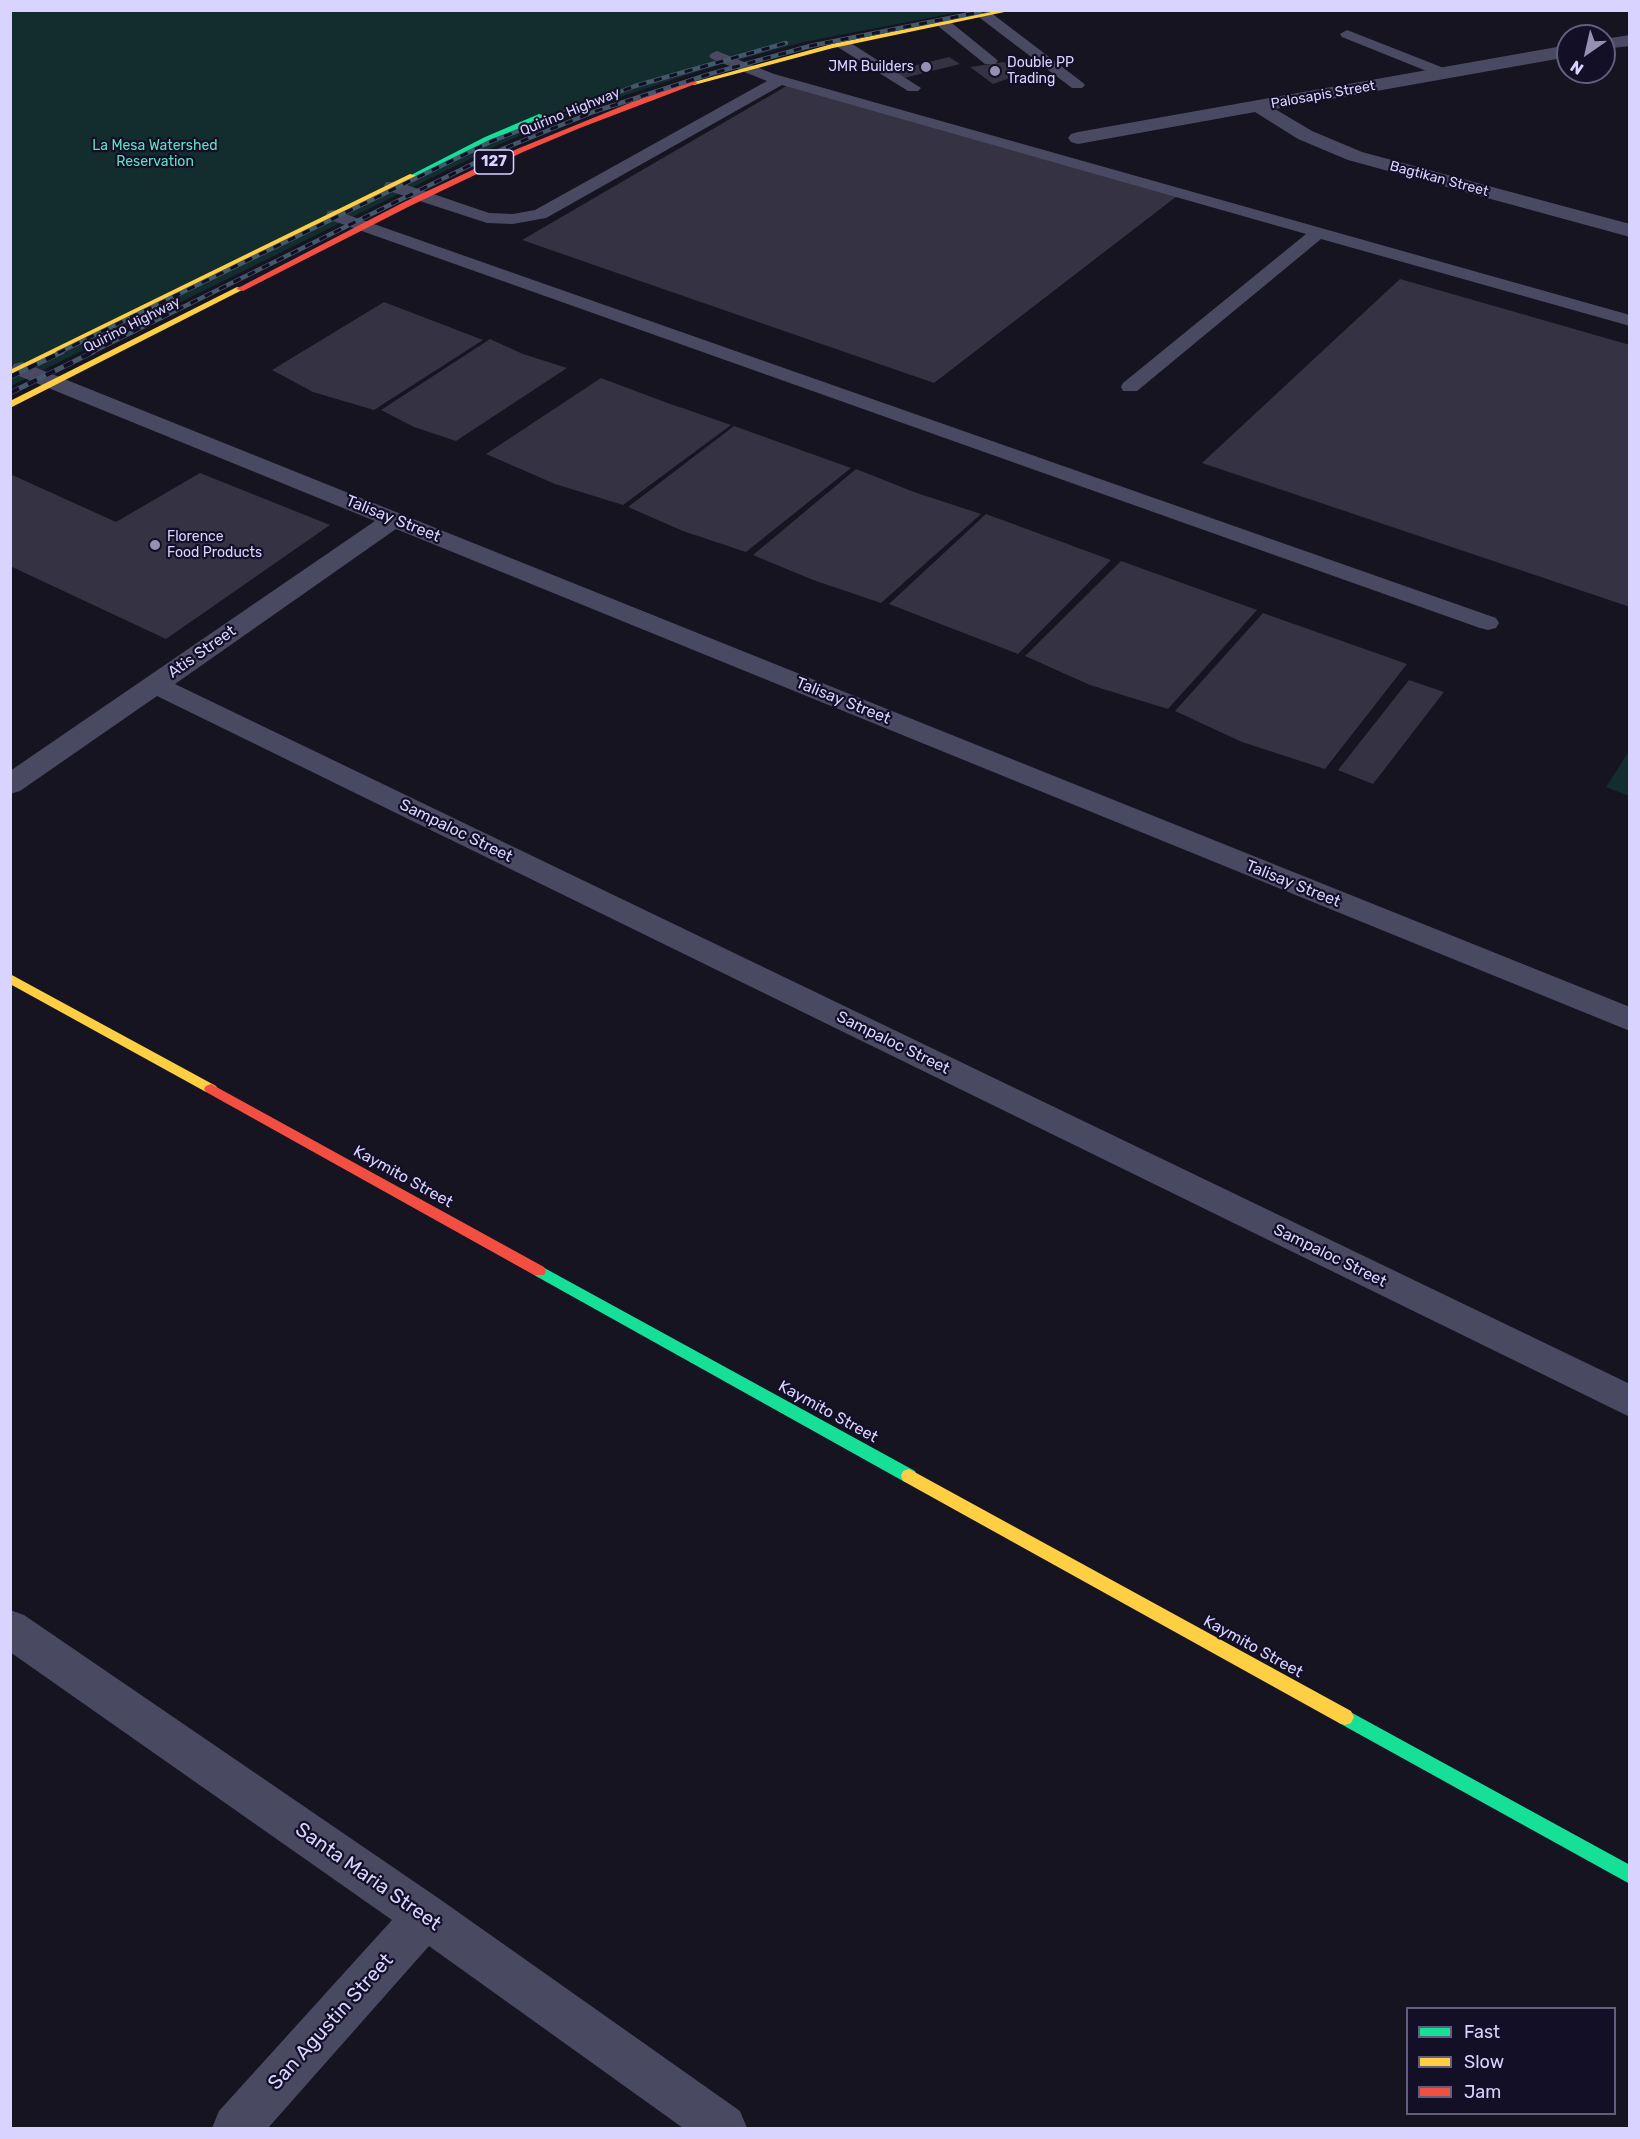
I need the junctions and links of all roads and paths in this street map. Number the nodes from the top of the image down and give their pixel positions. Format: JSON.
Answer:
{"nodes":[{"id":1,"x":1011,"y":10,"type":"edge"},
{"id":2,"x":985,"y":15,"type":"junction"},
{"id":3,"x":944,"y":23,"type":"junction"},
{"id":4,"x":1347,"y":34,"type":"dead end"},
{"id":5,"x":841,"y":43,"type":"junction"},
{"id":6,"x":738,"y":51,"type":"dead end"},
{"id":7,"x":1556,"y":53,"type":"edge"},
{"id":8,"x":712,"y":58,"type":"joint"},
{"id":9,"x":990,"y":61,"type":"dead end"},
{"id":10,"x":744,"y":69,"type":"junction"},
{"id":11,"x":1444,"y":73,"type":"junction"},
{"id":12,"x":780,"y":80,"type":"junction"},
{"id":13,"x":1077,"y":85,"type":"dead end"},
{"id":14,"x":913,"y":88,"type":"dead end"},
{"id":15,"x":1259,"y":106,"type":"junction"},
{"id":16,"x":554,"y":112,"type":"dead end"},
{"id":17,"x":1078,"y":138,"type":"dead end"},
{"id":18,"x":392,"y":186,"type":"junction"},
{"id":19,"x":422,"y":197,"type":"junction"},
{"id":20,"x":334,"y":215,"type":"junction"},
{"id":21,"x":362,"y":226,"type":"junction"},
{"id":22,"x":1629,"y":231,"type":"edge"},
{"id":23,"x":1318,"y":234,"type":"junction"},
{"id":24,"x":1629,"y":321,"type":"edge"},
{"id":25,"x":16,"y":371,"type":"edge"},
{"id":26,"x":57,"y":382,"type":"junction"},
{"id":27,"x":1130,"y":387,"type":"dead end"},
{"id":28,"x":10,"y":405,"type":"edge"},
{"id":29,"x":394,"y":519,"type":"junction"},
{"id":30,"x":1488,"y":623,"type":"dead end"},
{"id":31,"x":156,"y":685,"type":"junction"},
{"id":32,"x":10,"y":785,"type":"edge"},
{"id":33,"x":10,"y":978,"type":"edge"},
{"id":34,"x":1629,"y":1020,"type":"edge"},
{"id":35,"x":1629,"y":1402,"type":"edge"},
{"id":36,"x":10,"y":1628,"type":"edge"},
{"id":37,"x":1629,"y":1875,"type":"edge"},
{"id":38,"x":425,"y":1916,"type":"junction"},
{"id":39,"x":236,"y":2128,"type":"edge"},
{"id":40,"x":723,"y":2128,"type":"edge"}],
"edges":[{"from":1,"to":2,"type":"main road","name":"Quirino Highway","number":"127"},
{"from":2,"to":3,"type":"main road","name":"Quirino Highway","number":"127"},
{"from":2,"to":13,"type":"lane"},
{"from":3,"to":5,"type":"main road","name":"Quirino Highway","number":"127"},
{"from":3,"to":9,"type":"lane"},
{"from":4,"to":11,"type":"lane"},
{"from":5,"to":10,"type":"main road","name":"Quirino Highway","number":"127"},
{"from":5,"to":14,"type":"lane"},
{"from":6,"to":8,"type":"main road"},
{"from":7,"to":11,"type":"street","name":"Palosapis Street"},
{"from":8,"to":10,"type":"lane"},
{"from":10,"to":12,"type":"lane"},
{"from":10,"to":19,"type":"main road","name":"Quirino Highway","number":"127"},
{"from":11,"to":15,"type":"street","name":"Palosapis Street"},
{"from":12,"to":19,"type":"lane"},
{"from":12,"to":23,"type":"lane"},
{"from":15,"to":17,"type":"street","name":"Palosapis Street"},
{"from":15,"to":22,"type":"street","name":"Bagtikan Street"},
{"from":16,"to":18,"type":"main road","name":"Quirino Highway","number":"127"},
{"from":18,"to":19,"type":"lane"},
{"from":18,"to":20,"type":"main road","name":"Quirino Highway","number":"127"},
{"from":19,"to":21,"type":"main road","name":"Quirino Highway","number":"127"},
{"from":20,"to":21,"type":"lane"},
{"from":20,"to":25,"type":"main road","name":"Quirino Highway","number":"127"},
{"from":21,"to":26,"type":"main road","name":"Quirino Highway","number":"127"},
{"from":21,"to":30,"type":"lane"},
{"from":23,"to":24,"type":"lane"},
{"from":23,"to":27,"type":"lane"},
{"from":25,"to":26,"type":"street","name":"Talisay Street"},
{"from":26,"to":28,"type":"main road","name":"Quirino Highway","number":"127"},
{"from":26,"to":29,"type":"street","name":"Talisay Street"},
{"from":29,"to":31,"type":"street","name":"Atis Street"},
{"from":29,"to":34,"type":"street","name":"Talisay Street"},
{"from":31,"to":32,"type":"street","name":"Atis Street"},
{"from":31,"to":35,"type":"street","name":"Sampaloc Street"},
{"from":33,"to":37,"type":"main road","name":"Kaymito Street"},
{"from":36,"to":38,"type":"street","name":"Santa Maria Street"},
{"from":38,"to":39,"type":"street","name":"San Agustin Street"},
{"from":38,"to":40,"type":"street","name":"Santa Maria Street"}]}
